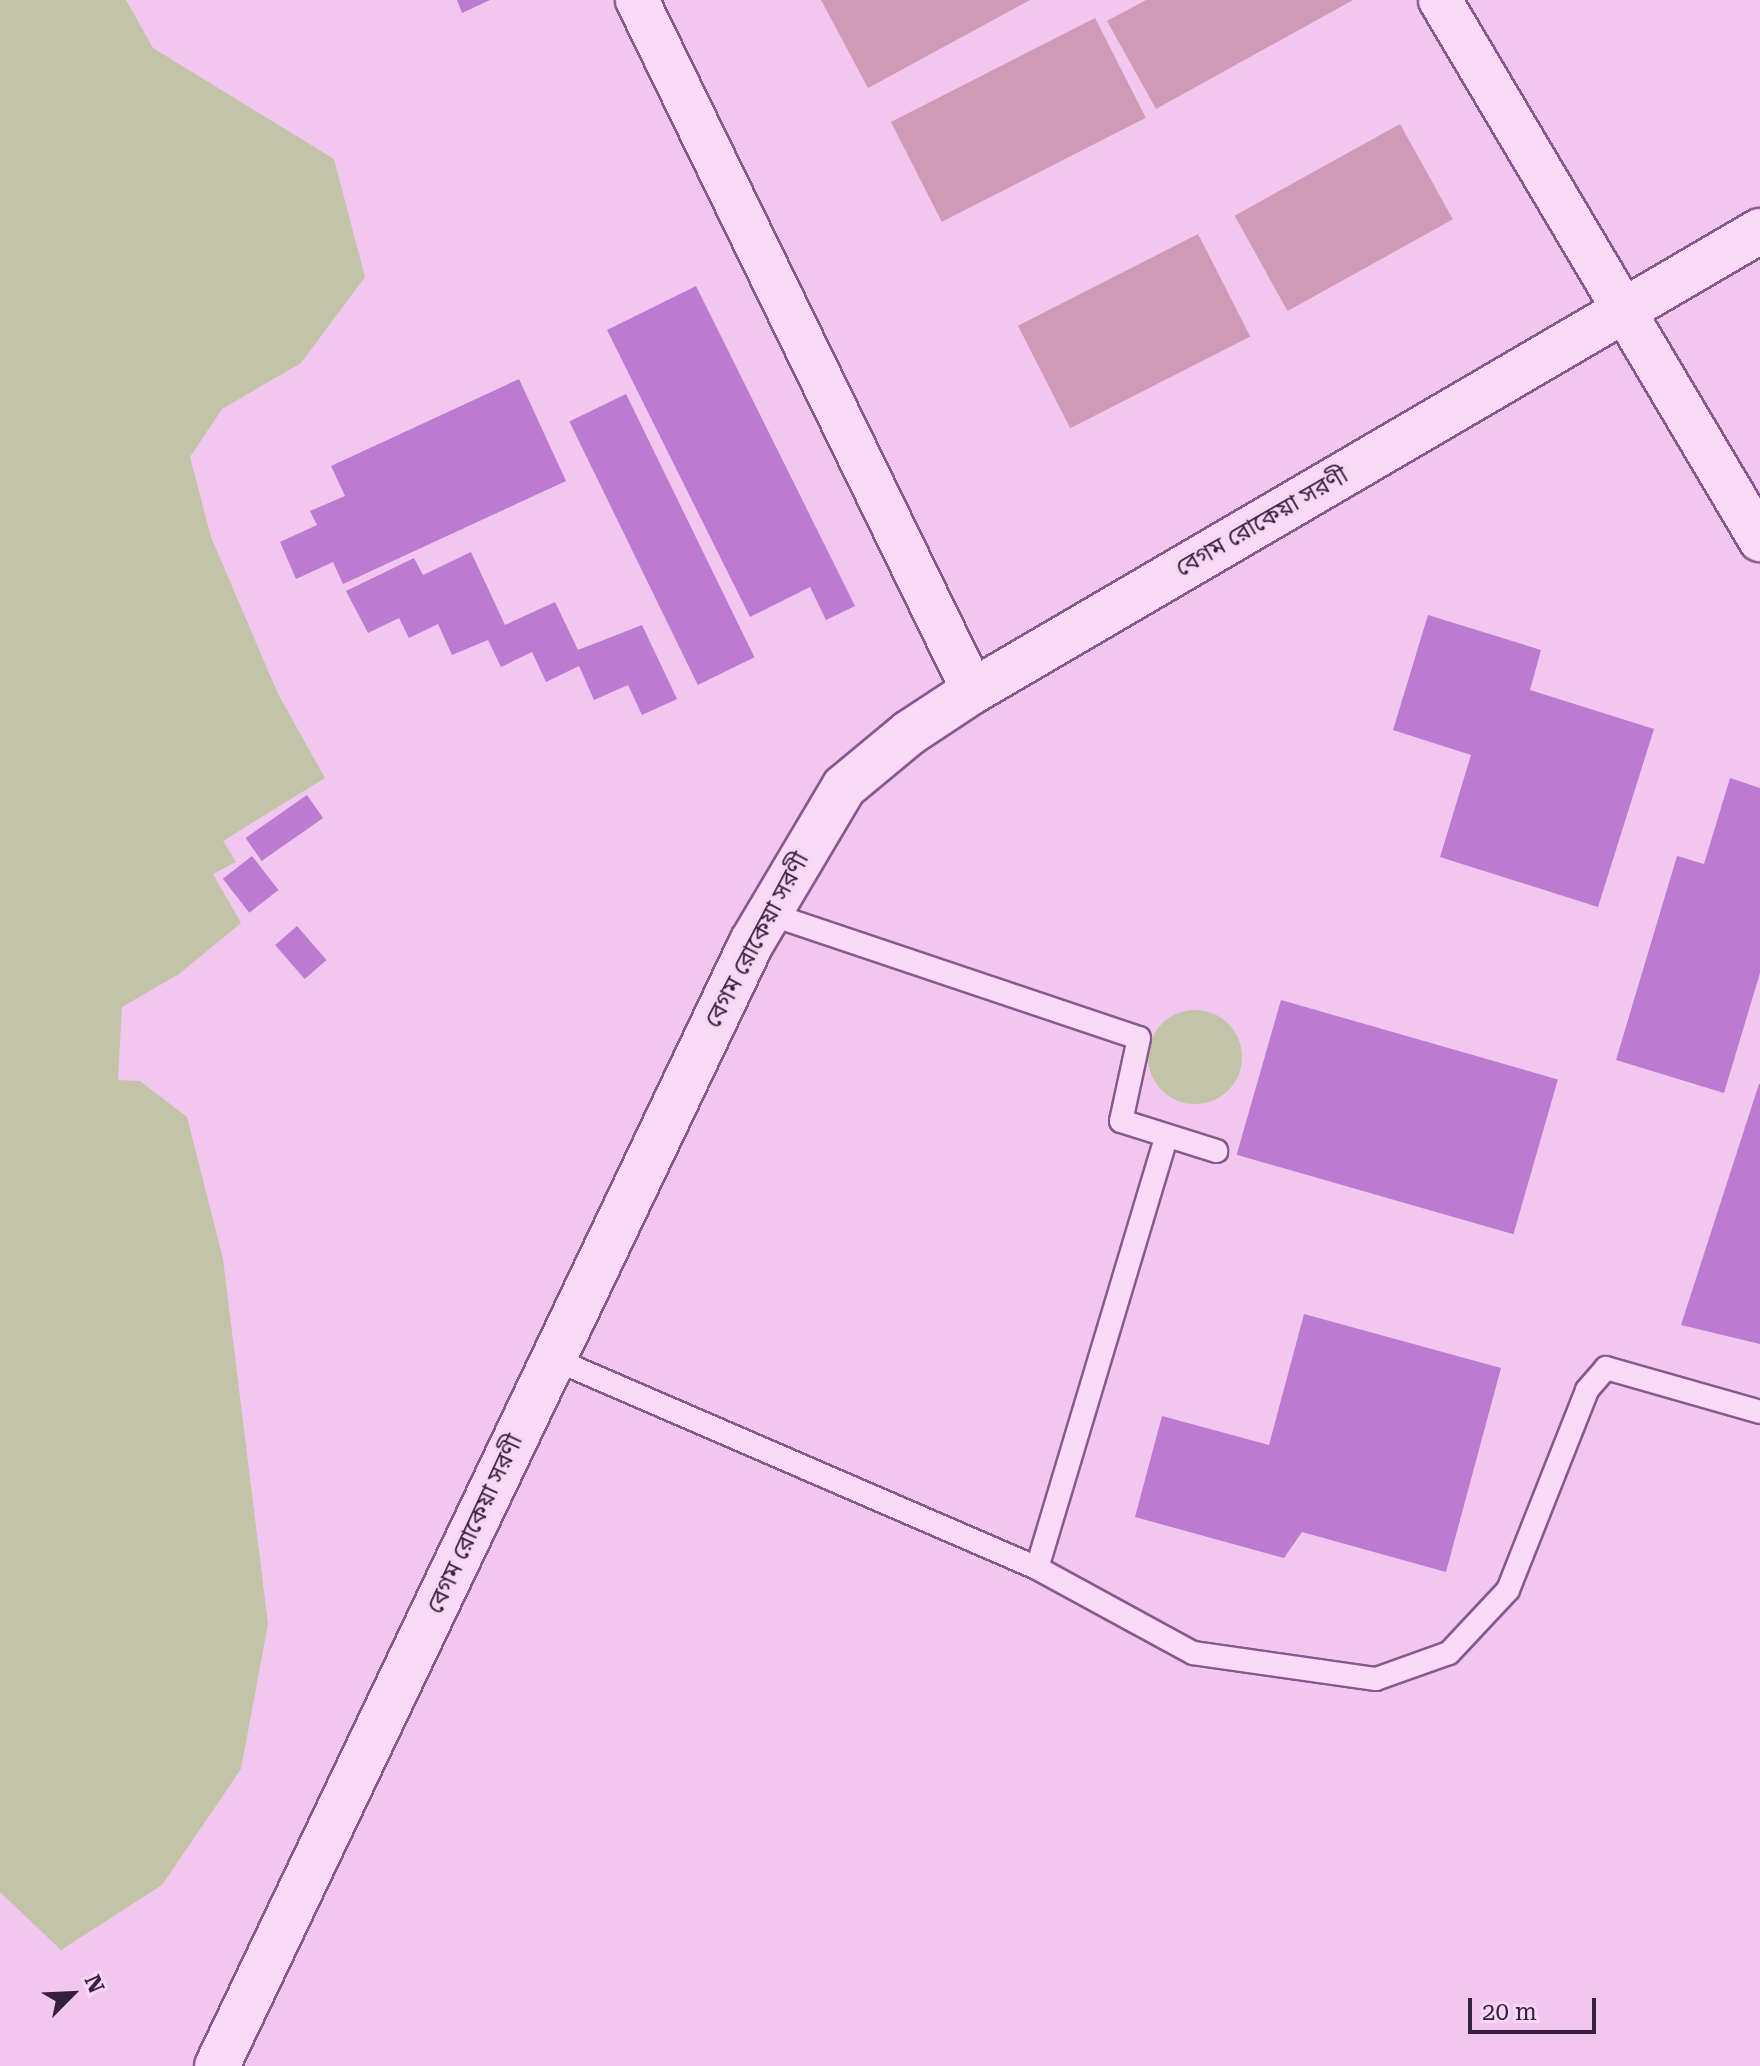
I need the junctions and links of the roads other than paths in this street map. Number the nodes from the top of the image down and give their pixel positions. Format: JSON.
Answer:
{"nodes":[{"id":1,"x":637,"y":0,"type":"edge"},
{"id":2,"x":1440,"y":0,"type":"edge"},
{"id":3,"x":1760,"y":231,"type":"edge"},
{"id":4,"x":1623,"y":310,"type":"junction"},
{"id":5,"x":1760,"y":540,"type":"edge"},
{"id":6,"x":973,"y":691,"type":"junction"},
{"id":7,"x":767,"y":913,"type":"junction"},
{"id":8,"x":1167,"y":1136,"type":"junction"},
{"id":9,"x":1216,"y":1151,"type":"dead end"},
{"id":10,"x":554,"y":1359,"type":"junction"},
{"id":11,"x":1760,"y":1412,"type":"edge"},
{"id":12,"x":1037,"y":1568,"type":"junction"},
{"id":13,"x":217,"y":2066,"type":"edge"}],
"edges":[{"from":1,"to":6,"type":"street"},
{"from":2,"to":4,"type":"street"},
{"from":3,"to":4,"type":"street","name":"বেগম রোকেয়া সরণী"},
{"from":4,"to":5,"type":"street"},
{"from":4,"to":6,"type":"street","name":"বেগম রোকেয়া সরণী"},
{"from":6,"to":7,"type":"street","name":"বেগম রোকেয়া সরণী"},
{"from":7,"to":8,"type":"lane"},
{"from":7,"to":10,"type":"street","name":"বেগম রোকেয়া সরণী"},
{"from":8,"to":9,"type":"lane"},
{"from":8,"to":12,"type":"lane"},
{"from":10,"to":12,"type":"lane"},
{"from":10,"to":13,"type":"street","name":"বেগম রোকেয়া সরণী"},
{"from":11,"to":12,"type":"lane"}]}
